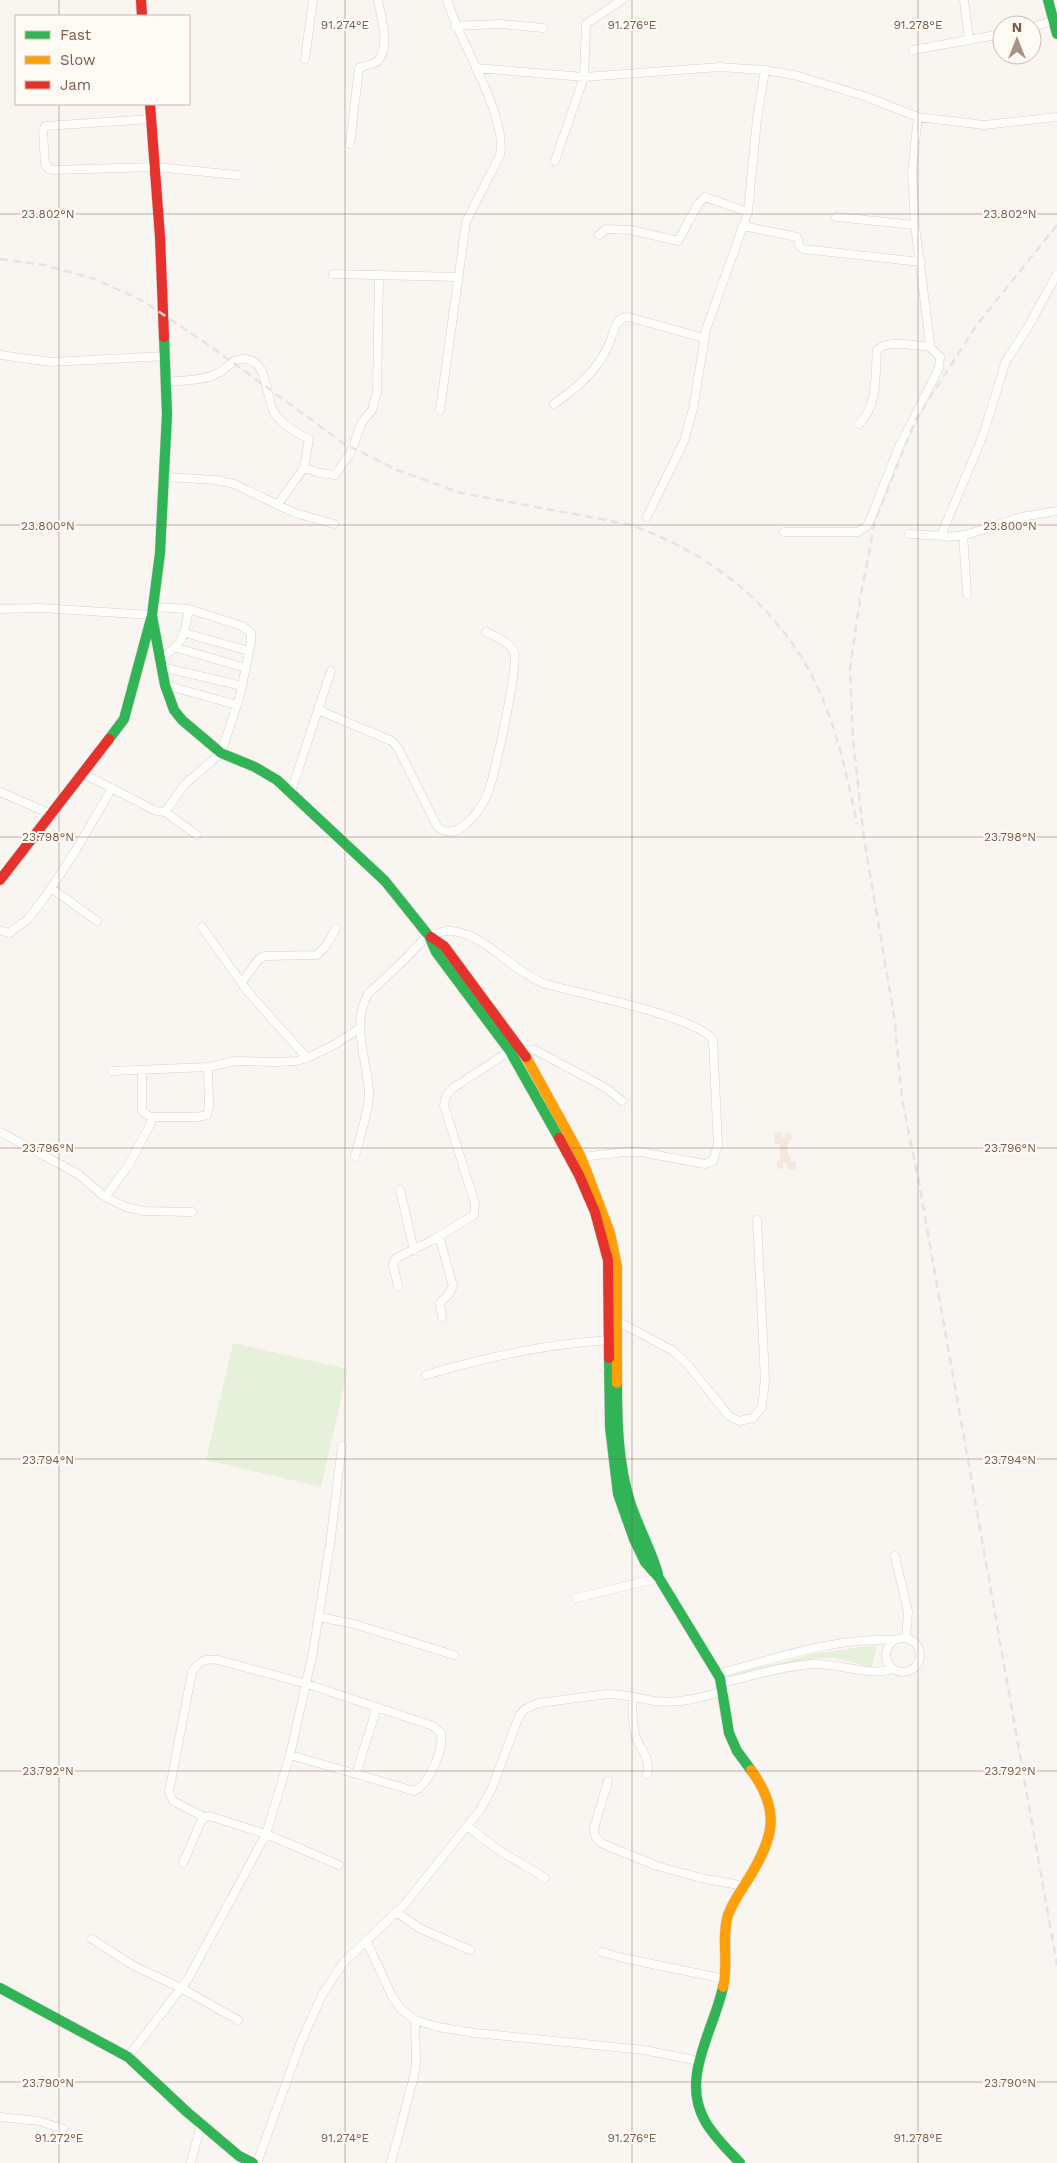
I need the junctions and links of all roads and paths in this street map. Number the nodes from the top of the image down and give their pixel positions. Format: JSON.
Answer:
{"nodes":[{"id":1,"x":141,"y":0,"type":"edge"},
{"id":2,"x":313,"y":0,"type":"edge"},
{"id":3,"x":378,"y":0,"type":"edge"},
{"id":4,"x":447,"y":0,"type":"edge"},
{"id":5,"x":622,"y":0,"type":"edge"},
{"id":6,"x":964,"y":0,"type":"edge"},
{"id":7,"x":1048,"y":0,"type":"edge"},
{"id":8,"x":142,"y":15,"type":"edge"},
{"id":9,"x":1054,"y":21,"type":"junction"},
{"id":10,"x":1042,"y":24,"type":"edge"},
{"id":11,"x":455,"y":26,"type":"junction"},
{"id":12,"x":543,"y":28,"type":"dead end"},
{"id":13,"x":1057,"y":34,"type":"edge"},
{"id":14,"x":992,"y":36,"type":"edge"},
{"id":15,"x":969,"y":40,"type":"junction"},
{"id":16,"x":913,"y":50,"type":"dead end"},
{"id":17,"x":305,"y":59,"type":"dead end"},
{"id":18,"x":476,"y":68,"type":"junction"},
{"id":19,"x":765,"y":70,"type":"junction"},
{"id":20,"x":584,"y":77,"type":"junction"},
{"id":21,"x":150,"y":105,"type":"edge"},
{"id":22,"x":918,"y":117,"type":"junction"},
{"id":23,"x":1057,"y":117,"type":"edge"},
{"id":24,"x":151,"y":119,"type":"junction"},
{"id":25,"x":350,"y":144,"type":"dead end"},
{"id":26,"x":555,"y":160,"type":"dead end"},
{"id":27,"x":156,"y":167,"type":"junction"},
{"id":28,"x":236,"y":175,"type":"dead end"},
{"id":29,"x":748,"y":212,"type":"junction"},
{"id":30,"x":836,"y":217,"type":"dead end"},
{"id":31,"x":915,"y":225,"type":"junction"},
{"id":32,"x":743,"y":226,"type":"junction"},
{"id":33,"x":599,"y":235,"type":"dead end"},
{"id":34,"x":921,"y":262,"type":"junction"},
{"id":35,"x":333,"y":274,"type":"dead end"},
{"id":36,"x":1057,"y":274,"type":"edge"},
{"id":37,"x":379,"y":275,"type":"junction"},
{"id":38,"x":458,"y":277,"type":"junction"},
{"id":39,"x":704,"y":338,"type":"junction"},
{"id":40,"x":928,"y":345,"type":"junction"},
{"id":41,"x":0,"y":356,"type":"edge"},
{"id":42,"x":166,"y":356,"type":"junction"},
{"id":43,"x":167,"y":382,"type":"junction"},
{"id":44,"x":554,"y":404,"type":"dead end"},
{"id":45,"x":440,"y":410,"type":"dead end"},
{"id":46,"x":859,"y":424,"type":"dead end"},
{"id":47,"x":304,"y":468,"type":"junction"},
{"id":48,"x":166,"y":477,"type":"junction"},
{"id":49,"x":278,"y":504,"type":"junction"},
{"id":50,"x":1057,"y":511,"type":"edge"},
{"id":51,"x":647,"y":517,"type":"dead end"},
{"id":52,"x":334,"y":524,"type":"dead end"},
{"id":53,"x":784,"y":532,"type":"dead end"},
{"id":54,"x":910,"y":534,"type":"dead end"},
{"id":55,"x":963,"y":535,"type":"junction"},
{"id":56,"x":945,"y":536,"type":"junction"},
{"id":57,"x":968,"y":594,"type":"dead end"},
{"id":58,"x":0,"y":609,"type":"edge"},
{"id":59,"x":188,"y":609,"type":"junction"},
{"id":60,"x":153,"y":611,"type":"junction"},
{"id":61,"x":486,"y":632,"type":"dead end"},
{"id":62,"x":185,"y":633,"type":"junction"},
{"id":63,"x":177,"y":648,"type":"junction"},
{"id":64,"x":249,"y":651,"type":"junction"},
{"id":65,"x":161,"y":663,"type":"junction"},
{"id":66,"x":246,"y":668,"type":"junction"},
{"id":67,"x":331,"y":671,"type":"dead end"},
{"id":68,"x":165,"y":685,"type":"junction"},
{"id":69,"x":242,"y":686,"type":"junction"},
{"id":70,"x":237,"y":705,"type":"junction"},
{"id":71,"x":318,"y":710,"type":"junction"},
{"id":72,"x":221,"y":753,"type":"junction"},
{"id":73,"x":82,"y":773,"type":"junction"},
{"id":74,"x":112,"y":788,"type":"junction"},
{"id":75,"x":0,"y":792,"type":"edge"},
{"id":76,"x":291,"y":792,"type":"junction"},
{"id":77,"x":165,"y":812,"type":"junction"},
{"id":78,"x":51,"y":814,"type":"junction"},
{"id":79,"x":197,"y":835,"type":"dead end"},
{"id":80,"x":0,"y":880,"type":"edge"},
{"id":81,"x":51,"y":888,"type":"junction"},
{"id":82,"x":97,"y":921,"type":"dead end"},
{"id":83,"x":202,"y":927,"type":"dead end"},
{"id":84,"x":336,"y":928,"type":"dead end"},
{"id":85,"x":0,"y":930,"type":"edge"},
{"id":86,"x":429,"y":936,"type":"junction"},
{"id":87,"x":242,"y":982,"type":"junction"},
{"id":88,"x":360,"y":1028,"type":"junction"},
{"id":89,"x":510,"y":1051,"type":"junction"},
{"id":90,"x":522,"y":1056,"type":"junction"},
{"id":91,"x":307,"y":1058,"type":"junction"},
{"id":92,"x":208,"y":1067,"type":"junction"},
{"id":93,"x":142,"y":1070,"type":"junction"},
{"id":94,"x":112,"y":1071,"type":"dead end"},
{"id":95,"x":622,"y":1101,"type":"dead end"},
{"id":96,"x":151,"y":1117,"type":"junction"},
{"id":97,"x":0,"y":1132,"type":"edge"},
{"id":98,"x":355,"y":1156,"type":"dead end"},
{"id":99,"x":581,"y":1157,"type":"junction"},
{"id":100,"x":583,"y":1173,"type":"junction"},
{"id":101,"x":400,"y":1190,"type":"dead end"},
{"id":102,"x":105,"y":1197,"type":"junction"},
{"id":103,"x":192,"y":1212,"type":"dead end"},
{"id":104,"x":757,"y":1220,"type":"dead end"},
{"id":105,"x":439,"y":1236,"type":"junction"},
{"id":106,"x":414,"y":1250,"type":"junction"},
{"id":107,"x":398,"y":1286,"type":"dead end"},
{"id":108,"x":442,"y":1317,"type":"dead end"},
{"id":109,"x":617,"y":1322,"type":"junction"},
{"id":110,"x":613,"y":1340,"type":"junction"},
{"id":111,"x":426,"y":1376,"type":"dead end"},
{"id":112,"x":342,"y":1446,"type":"dead end"},
{"id":113,"x":895,"y":1556,"type":"dead end"},
{"id":114,"x":659,"y":1578,"type":"junction"},
{"id":115,"x":576,"y":1598,"type":"dead end"},
{"id":116,"x":319,"y":1617,"type":"junction"},
{"id":117,"x":906,"y":1638,"type":"junction"},
{"id":118,"x":895,"y":1640,"type":"junction"},
{"id":119,"x":454,"y":1655,"type":"dead end"},
{"id":120,"x":894,"y":1669,"type":"junction"},
{"id":121,"x":721,"y":1683,"type":"junction"},
{"id":122,"x":307,"y":1684,"type":"junction"},
{"id":123,"x":633,"y":1697,"type":"junction"},
{"id":124,"x":378,"y":1708,"type":"junction"},
{"id":125,"x":290,"y":1755,"type":"junction"},
{"id":126,"x":356,"y":1774,"type":"junction"},
{"id":127,"x":647,"y":1774,"type":"dead end"},
{"id":128,"x":608,"y":1781,"type":"dead end"},
{"id":129,"x":204,"y":1817,"type":"junction"},
{"id":130,"x":467,"y":1826,"type":"junction"},
{"id":131,"x":266,"y":1834,"type":"junction"},
{"id":132,"x":183,"y":1863,"type":"dead end"},
{"id":133,"x":339,"y":1865,"type":"dead end"},
{"id":134,"x":545,"y":1878,"type":"dead end"},
{"id":135,"x":744,"y":1886,"type":"junction"},
{"id":136,"x":396,"y":1912,"type":"junction"},
{"id":137,"x":92,"y":1939,"type":"dead end"},
{"id":138,"x":366,"y":1940,"type":"junction"},
{"id":139,"x":470,"y":1950,"type":"dead end"},
{"id":140,"x":602,"y":1952,"type":"dead end"},
{"id":141,"x":725,"y":1979,"type":"junction"},
{"id":142,"x":0,"y":1988,"type":"edge"},
{"id":143,"x":181,"y":1988,"type":"junction"},
{"id":144,"x":238,"y":2020,"type":"dead end"},
{"id":145,"x":415,"y":2020,"type":"junction"},
{"id":146,"x":128,"y":2058,"type":"junction"},
{"id":147,"x":699,"y":2061,"type":"junction"},
{"id":148,"x":0,"y":2117,"type":"edge"},
{"id":149,"x":201,"y":2124,"type":"junction"},
{"id":150,"x":63,"y":2129,"type":"dead end"},
{"id":151,"x":238,"y":2160,"type":"edge"},
{"id":152,"x":191,"y":2163,"type":"edge"},
{"id":153,"x":254,"y":2163,"type":"edge"},
{"id":154,"x":258,"y":2163,"type":"edge"},
{"id":155,"x":391,"y":2163,"type":"edge"},
{"id":156,"x":740,"y":2163,"type":"edge"}],
"edges":[{"from":1,"to":8,"type":"street"},
{"from":2,"to":17,"type":"street"},
{"from":3,"to":25,"type":"street"},
{"from":4,"to":11,"type":"street"},
{"from":5,"to":20,"type":"street"},
{"from":6,"to":15,"type":"street"},
{"from":7,"to":9,"type":"street"},
{"from":9,"to":10,"type":"street"},
{"from":9,"to":13,"type":"street"},
{"from":11,"to":12,"type":"street"},
{"from":11,"to":18,"type":"street"},
{"from":14,"to":15,"type":"street"},
{"from":15,"to":16,"type":"street"},
{"from":18,"to":20,"type":"street"},
{"from":18,"to":38,"type":"street"},
{"from":19,"to":20,"type":"street"},
{"from":19,"to":22,"type":"street"},
{"from":19,"to":29,"type":"street"},
{"from":20,"to":26,"type":"street"},
{"from":21,"to":24,"type":"street"},
{"from":22,"to":23,"type":"street"},
{"from":22,"to":31,"type":"street"},
{"from":24,"to":27,"type":"street"},
{"from":24,"to":27,"type":"street"},
{"from":27,"to":28,"type":"street"},
{"from":27,"to":42,"type":"street"},
{"from":29,"to":32,"type":"street"},
{"from":29,"to":33,"type":"street"},
{"from":30,"to":31,"type":"street"},
{"from":31,"to":34,"type":"street"},
{"from":32,"to":34,"type":"street"},
{"from":32,"to":39,"type":"street"},
{"from":34,"to":40,"type":"street"},
{"from":35,"to":37,"type":"street"},
{"from":36,"to":56,"type":"street"},
{"from":37,"to":38,"type":"street"},
{"from":37,"to":47,"type":"street"},
{"from":38,"to":45,"type":"street"},
{"from":39,"to":44,"type":"street"},
{"from":39,"to":51,"type":"street"},
{"from":40,"to":46,"type":"street"},
{"from":40,"to":53,"type":"street"},
{"from":41,"to":42,"type":"street"},
{"from":42,"to":43,"type":"street"},
{"from":43,"to":47,"type":"street"},
{"from":43,"to":48,"type":"street"},
{"from":47,"to":49,"type":"street"},
{"from":48,"to":49,"type":"street"},
{"from":48,"to":60,"type":"street"},
{"from":49,"to":52,"type":"street"},
{"from":50,"to":55,"type":"street"},
{"from":54,"to":56,"type":"street"},
{"from":55,"to":56,"type":"street"},
{"from":55,"to":57,"type":"street"},
{"from":58,"to":60,"type":"street"},
{"from":59,"to":60,"type":"street"},
{"from":59,"to":62,"type":"street"},
{"from":59,"to":64,"type":"street"},
{"from":60,"to":65,"type":"street"},
{"from":60,"to":73,"type":"street"},
{"from":61,"to":71,"type":"street"},
{"from":62,"to":63,"type":"street"},
{"from":62,"to":64,"type":"street"},
{"from":63,"to":65,"type":"street"},
{"from":63,"to":66,"type":"street"},
{"from":64,"to":66,"type":"street"},
{"from":65,"to":68,"type":"street"},
{"from":65,"to":69,"type":"street"},
{"from":66,"to":69,"type":"street"},
{"from":67,"to":71,"type":"street"},
{"from":68,"to":70,"type":"street"},
{"from":68,"to":72,"type":"street"},
{"from":69,"to":70,"type":"street"},
{"from":70,"to":72,"type":"street"},
{"from":71,"to":76,"type":"street"},
{"from":72,"to":76,"type":"street"},
{"from":72,"to":77,"type":"street"},
{"from":73,"to":74,"type":"street"},
{"from":73,"to":78,"type":"street"},
{"from":74,"to":77,"type":"street"},
{"from":74,"to":81,"type":"street"},
{"from":75,"to":78,"type":"street"},
{"from":76,"to":86,"type":"street"},
{"from":77,"to":79,"type":"street"},
{"from":78,"to":80,"type":"street"},
{"from":81,"to":82,"type":"street"},
{"from":81,"to":85,"type":"street"},
{"from":83,"to":87,"type":"street"},
{"from":84,"to":87,"type":"street"},
{"from":86,"to":88,"type":"street"},
{"from":86,"to":89,"type":"street"},
{"from":86,"to":90,"type":"street"},
{"from":86,"to":99,"type":"street"},
{"from":87,"to":91,"type":"street"},
{"from":88,"to":91,"type":"street"},
{"from":88,"to":98,"type":"street"},
{"from":89,"to":90,"type":"street"},
{"from":89,"to":105,"type":"street"},
{"from":90,"to":95,"type":"street"},
{"from":90,"to":99,"type":"street"},
{"from":90,"to":100,"type":"street"},
{"from":91,"to":92,"type":"street"},
{"from":92,"to":93,"type":"street"},
{"from":92,"to":96,"type":"street"},
{"from":93,"to":94,"type":"street"},
{"from":93,"to":96,"type":"street"},
{"from":96,"to":102,"type":"street"},
{"from":97,"to":102,"type":"street"},
{"from":99,"to":100,"type":"street"},
{"from":100,"to":109,"type":"street"},
{"from":100,"to":110,"type":"street"},
{"from":101,"to":106,"type":"street"},
{"from":102,"to":103,"type":"street"},
{"from":104,"to":109,"type":"street"},
{"from":105,"to":106,"type":"street"},
{"from":105,"to":108,"type":"street"},
{"from":106,"to":107,"type":"street"},
{"from":109,"to":110,"type":"street"},
{"from":110,"to":111,"type":"street"},
{"from":110,"to":114,"type":"street"},
{"from":112,"to":116,"type":"street"},
{"from":113,"to":117,"type":"street"},
{"from":114,"to":115,"type":"street"},
{"from":114,"to":121,"type":"street"},
{"from":116,"to":119,"type":"street"},
{"from":116,"to":122,"type":"street"},
{"from":117,"to":118,"type":"street"},
{"from":117,"to":120,"type":"street"},
{"from":118,"to":120,"type":"street"},
{"from":118,"to":121,"type":"street"},
{"from":120,"to":121,"type":"street"},
{"from":121,"to":123,"type":"street"},
{"from":121,"to":135,"type":"street"},
{"from":122,"to":124,"type":"street"},
{"from":122,"to":125,"type":"street"},
{"from":122,"to":129,"type":"street"},
{"from":123,"to":127,"type":"street"},
{"from":123,"to":130,"type":"street"},
{"from":124,"to":126,"type":"street"},
{"from":124,"to":126,"type":"street"},
{"from":125,"to":126,"type":"street"},
{"from":125,"to":131,"type":"street"},
{"from":128,"to":135,"type":"street"},
{"from":129,"to":131,"type":"street"},
{"from":129,"to":132,"type":"street"},
{"from":130,"to":134,"type":"street"},
{"from":130,"to":136,"type":"street"},
{"from":131,"to":133,"type":"street"},
{"from":131,"to":143,"type":"street"},
{"from":135,"to":141,"type":"street"},
{"from":136,"to":138,"type":"street"},
{"from":136,"to":139,"type":"street"},
{"from":137,"to":143,"type":"street"},
{"from":138,"to":145,"type":"street"},
{"from":138,"to":154,"type":"street"},
{"from":140,"to":141,"type":"street"},
{"from":141,"to":147,"type":"street"},
{"from":142,"to":146,"type":"street"},
{"from":143,"to":144,"type":"street"},
{"from":143,"to":146,"type":"street"},
{"from":145,"to":147,"type":"street"},
{"from":145,"to":155,"type":"street"},
{"from":146,"to":149,"type":"street"},
{"from":147,"to":156,"type":"street"},
{"from":148,"to":150,"type":"street"},
{"from":149,"to":151,"type":"street"},
{"from":149,"to":152,"type":"street"},
{"from":151,"to":153,"type":"street"}]}
